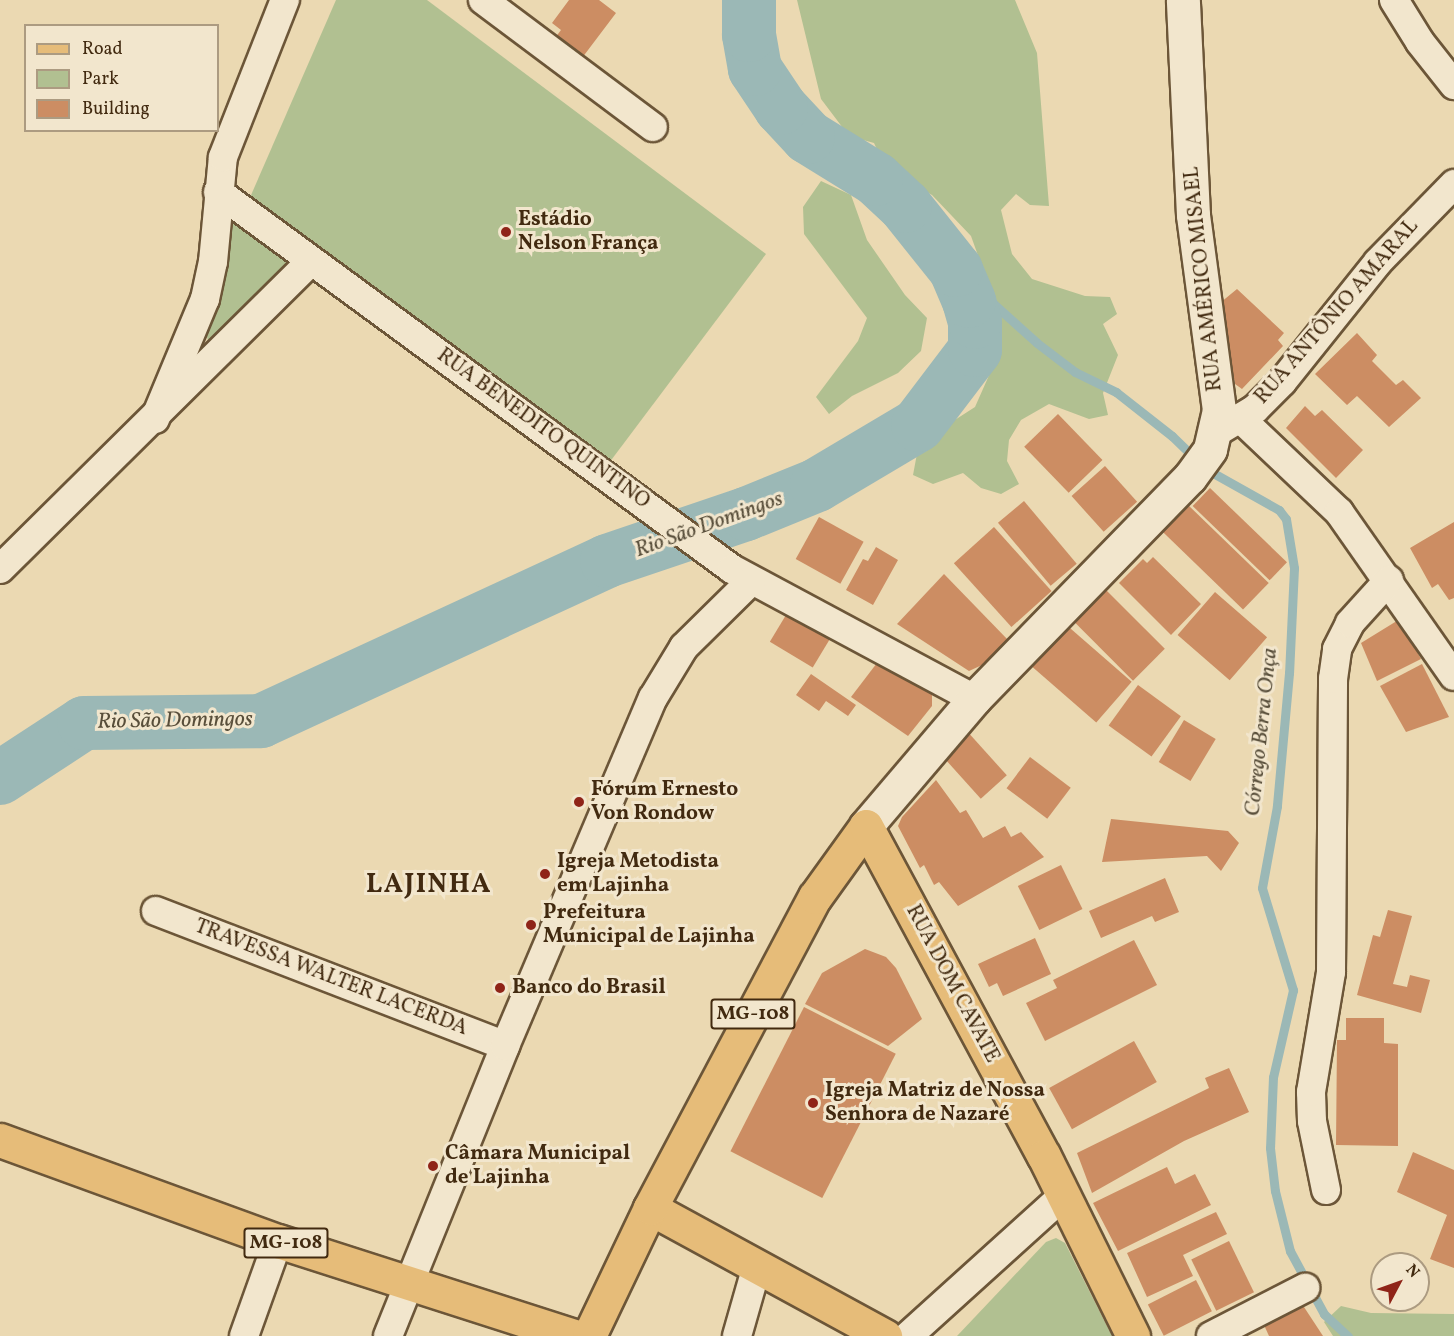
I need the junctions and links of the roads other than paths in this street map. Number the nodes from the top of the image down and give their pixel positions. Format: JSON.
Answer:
{"nodes":[{"id":1,"x":285,"y":0,"type":"edge"},
{"id":2,"x":483,"y":0,"type":"edge"},
{"id":3,"x":1183,"y":0,"type":"edge"},
{"id":4,"x":1394,"y":0,"type":"edge"},
{"id":5,"x":1454,"y":85,"type":"edge"},
{"id":6,"x":653,"y":127,"type":"dead end"},
{"id":7,"x":1454,"y":184,"type":"edge"},
{"id":8,"x":218,"y":192,"type":"junction"},
{"id":9,"x":311,"y":261,"type":"junction"},
{"id":10,"x":154,"y":419,"type":"junction"},
{"id":11,"x":1222,"y":433,"type":"junction"},
{"id":12,"x":0,"y":569,"type":"edge"},
{"id":13,"x":742,"y":575,"type":"junction"},
{"id":14,"x":1389,"y":580,"type":"junction"},
{"id":15,"x":1454,"y":676,"type":"edge"},
{"id":16,"x":974,"y":699,"type":"junction"},
{"id":17,"x":866,"y":826,"type":"junction"},
{"id":18,"x":156,"y":911,"type":"dead end"},
{"id":19,"x":505,"y":1046,"type":"junction"},
{"id":20,"x":0,"y":1140,"type":"edge"},
{"id":21,"x":1326,"y":1190,"type":"dead end"},
{"id":22,"x":1064,"y":1195,"type":"junction"},
{"id":23,"x":650,"y":1208,"type":"junction"},
{"id":24,"x":278,"y":1241,"type":"junction"},
{"id":25,"x":757,"y":1266,"type":"junction"},
{"id":26,"x":411,"y":1282,"type":"junction"},
{"id":27,"x":1305,"y":1288,"type":"dead end"},
{"id":28,"x":244,"y":1336,"type":"edge"},
{"id":29,"x":388,"y":1336,"type":"edge"},
{"id":30,"x":574,"y":1336,"type":"edge"},
{"id":31,"x":589,"y":1336,"type":"edge"},
{"id":32,"x":737,"y":1336,"type":"edge"},
{"id":33,"x":885,"y":1336,"type":"edge"},
{"id":34,"x":908,"y":1336,"type":"edge"},
{"id":35,"x":1133,"y":1336,"type":"edge"},
{"id":36,"x":1211,"y":1336,"type":"edge"}],
"edges":[{"from":1,"to":8,"type":"street"},
{"from":2,"to":6,"type":"street"},
{"from":3,"to":11,"type":"main road","name":"RUA AMÉRICO MISAEL"},
{"from":4,"to":5,"type":"street"},
{"from":7,"to":11,"type":"street","name":"RUA ANTÔNIO AMARAL"},
{"from":8,"to":9,"type":"street","name":"RUA BENEDITO QUINTINO"},
{"from":8,"to":10,"type":"street"},
{"from":9,"to":10,"type":"street"},
{"from":9,"to":13,"type":"street","name":"RUA BENEDITO QUINTINO"},
{"from":10,"to":12,"type":"street"},
{"from":11,"to":14,"type":"street"},
{"from":11,"to":16,"type":"main road"},
{"from":13,"to":16,"type":"street","name":"RUA BENEDITO QUINTINO"},
{"from":13,"to":19,"type":"street"},
{"from":14,"to":15,"type":"street"},
{"from":14,"to":21,"type":"street"},
{"from":16,"to":17,"type":"main road"},
{"from":17,"to":22,"type":"main road","name":"RUA DOM CAVATE"},
{"from":17,"to":23,"type":"main road","number":"MG-108"},
{"from":18,"to":19,"type":"street","name":"TRAVESSA WALTER LACERDA"},
{"from":19,"to":26,"type":"street"},
{"from":20,"to":24,"type":"main road","number":"MG-108"},
{"from":22,"to":34,"type":"street"},
{"from":22,"to":35,"type":"main road","name":"RUA DOM CAVATE"},
{"from":23,"to":25,"type":"main road"},
{"from":23,"to":31,"type":"main road","number":"MG-108"},
{"from":24,"to":26,"type":"main road","number":"MG-108"},
{"from":24,"to":28,"type":"street"},
{"from":25,"to":32,"type":"street"},
{"from":25,"to":33,"type":"main road"},
{"from":26,"to":29,"type":"street"},
{"from":26,"to":30,"type":"main road","number":"MG-108"},
{"from":27,"to":36,"type":"street"}]}
